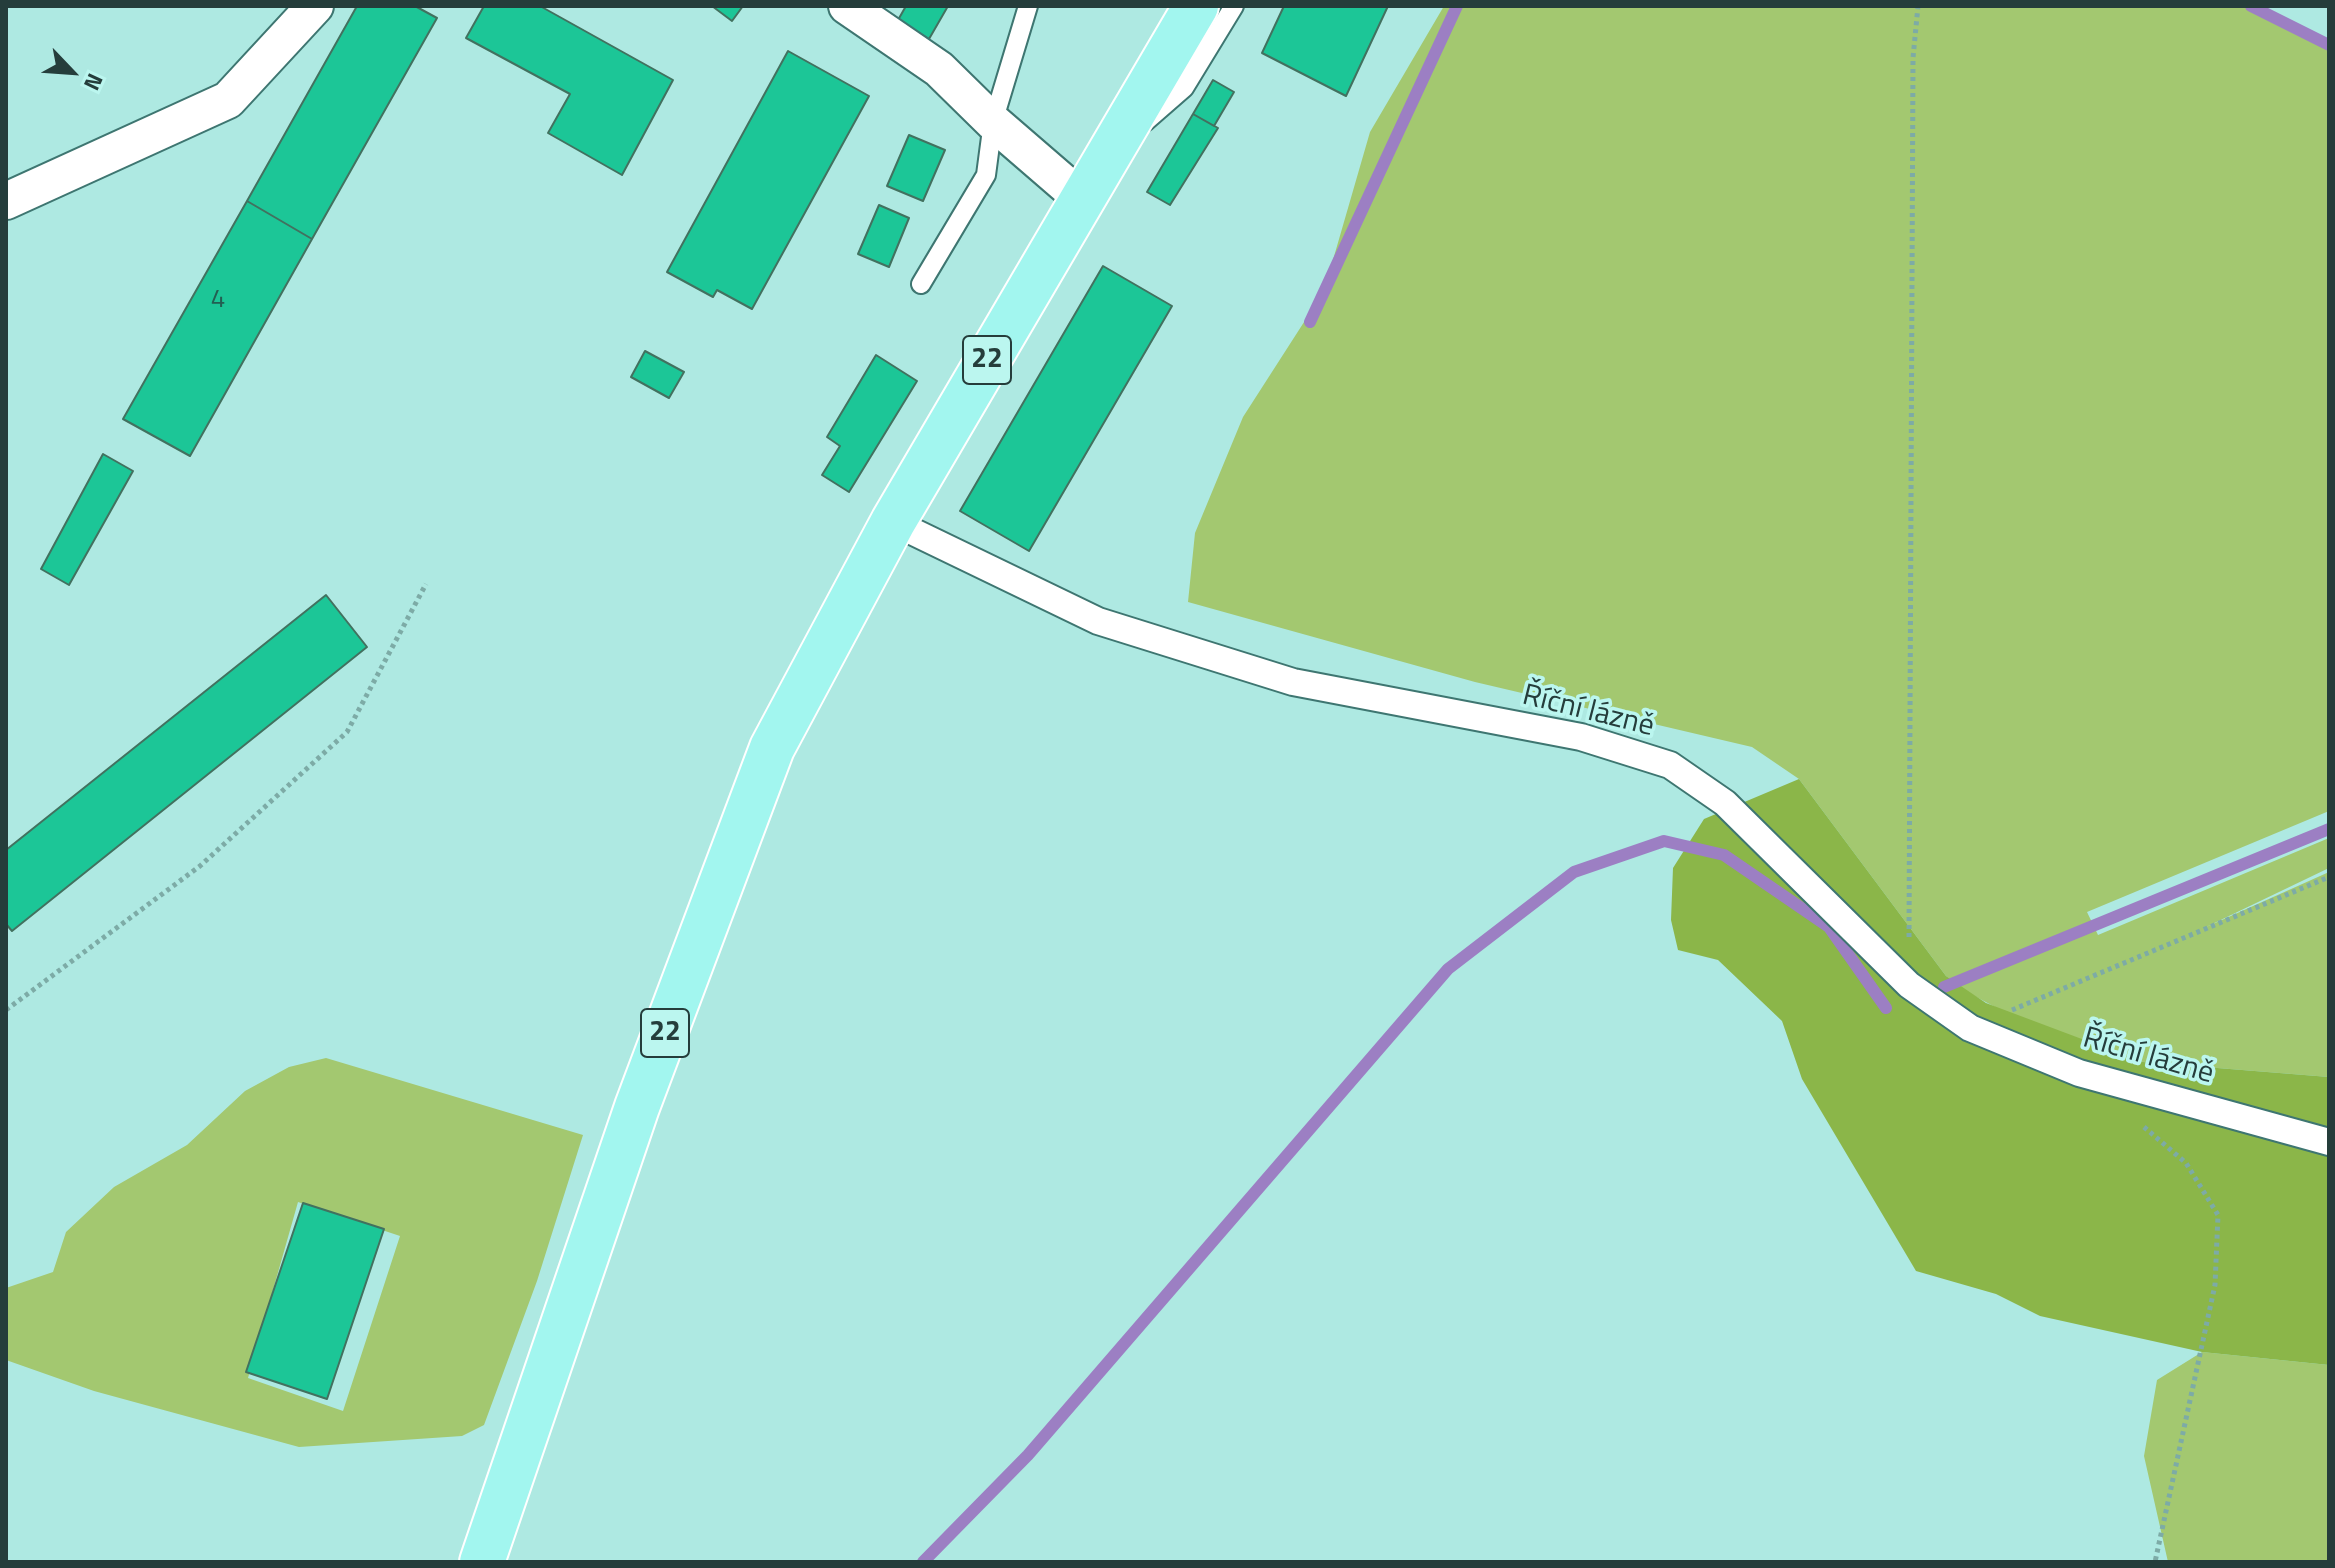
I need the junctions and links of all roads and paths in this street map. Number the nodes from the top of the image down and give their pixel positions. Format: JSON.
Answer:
{"nodes":[{"id":1,"x":315,"y":6,"type":"edge"},
{"id":2,"x":847,"y":6,"type":"edge"},
{"id":3,"x":1028,"y":6,"type":"edge"},
{"id":4,"x":1234,"y":6,"type":"edge"},
{"id":5,"x":1918,"y":6,"type":"edge"},
{"id":6,"x":1180,"y":13,"type":"edge"},
{"id":7,"x":993,"y":122,"type":"junction"},
{"id":8,"x":1107,"y":155,"type":"junction"},
{"id":9,"x":1081,"y":198,"type":"junction"},
{"id":10,"x":6,"y":201,"type":"edge"},
{"id":11,"x":921,"y":284,"type":"dead end"},
{"id":12,"x":893,"y":522,"type":"junction"},
{"id":13,"x":426,"y":584,"type":"dead end"},
{"id":14,"x":2329,"y":877,"type":"edge"},
{"id":15,"x":1909,"y":985,"type":"junction"},
{"id":16,"x":6,"y":1010,"type":"edge"},
{"id":17,"x":1970,"y":1028,"type":"junction"},
{"id":18,"x":2138,"y":1123,"type":"dead end"},
{"id":19,"x":2329,"y":1142,"type":"edge"},
{"id":20,"x":482,"y":1562,"type":"edge"},
{"id":21,"x":2155,"y":1562,"type":"edge"}],
"edges":[{"from":1,"to":10,"type":"street"},
{"from":2,"to":7,"type":"street"},
{"from":3,"to":7,"type":"lane"},
{"from":4,"to":8,"type":"lane"},
{"from":5,"to":15,"type":"path"},
{"from":6,"to":8,"type":"main road","number":"22"},
{"from":7,"to":9,"type":"street"},
{"from":7,"to":11,"type":"lane"},
{"from":8,"to":9,"type":"main road","number":"22"},
{"from":9,"to":12,"type":"main road","number":"22"},
{"from":12,"to":15,"type":"street","name":"Říční lázně"},
{"from":12,"to":20,"type":"main road","number":"22"},
{"from":13,"to":16,"type":"path"},
{"from":14,"to":17,"type":"path"},
{"from":15,"to":17,"type":"street","name":"Říční lázně"},
{"from":17,"to":19,"type":"street","name":"Říční lázně"},
{"from":18,"to":21,"type":"path"}]}
